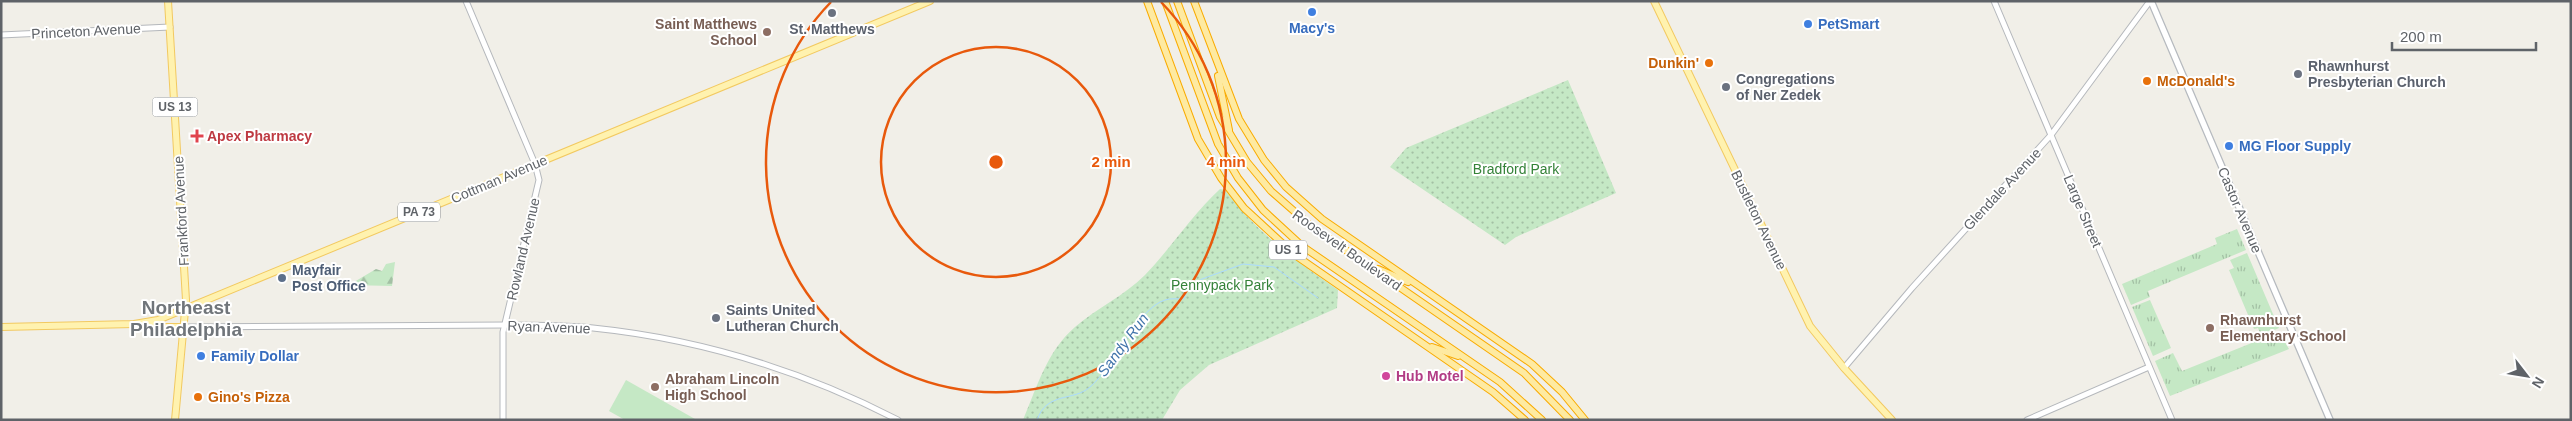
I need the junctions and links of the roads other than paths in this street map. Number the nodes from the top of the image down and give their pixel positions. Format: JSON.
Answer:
{"nodes":[{"id":1,"x":168,"y":1,"type":"edge"},
{"id":2,"x":466,"y":1,"type":"edge"},
{"id":3,"x":930,"y":1,"type":"edge"},
{"id":4,"x":1147,"y":1,"type":"edge"},
{"id":5,"x":1165,"y":1,"type":"edge"},
{"id":6,"x":1177,"y":1,"type":"edge"},
{"id":7,"x":1194,"y":1,"type":"edge"},
{"id":8,"x":1654,"y":1,"type":"edge"},
{"id":9,"x":1994,"y":1,"type":"edge"},
{"id":10,"x":2151,"y":1,"type":"edge"},
{"id":11,"x":170,"y":27,"type":"junction"},
{"id":12,"x":1,"y":35,"type":"edge"},
{"id":13,"x":1215,"y":62,"type":"junction"},
{"id":14,"x":2051,"y":135,"type":"junction"},
{"id":15,"x":1232,"y":140,"type":"junction"},
{"id":16,"x":535,"y":164,"type":"junction"},
{"id":17,"x":1366,"y":265,"type":"junction"},
{"id":18,"x":1421,"y":287,"type":"junction"},
{"id":19,"x":185,"y":309,"type":"junction"},
{"id":20,"x":144,"y":324,"type":"junction"},
{"id":21,"x":506,"y":325,"type":"junction"},
{"id":22,"x":1,"y":327,"type":"edge"},
{"id":23,"x":185,"y":327,"type":"junction"},
{"id":24,"x":1424,"y":344,"type":"junction"},
{"id":25,"x":1468,"y":360,"type":"junction"},
{"id":26,"x":2149,"y":366,"type":"junction"},
{"id":27,"x":1844,"y":368,"type":"junction"},
{"id":28,"x":175,"y":420,"type":"edge"},
{"id":29,"x":503,"y":420,"type":"edge"},
{"id":30,"x":898,"y":420,"type":"edge"},
{"id":31,"x":1525,"y":420,"type":"edge"},
{"id":32,"x":1542,"y":420,"type":"edge"},
{"id":33,"x":1570,"y":420,"type":"edge"},
{"id":34,"x":1585,"y":420,"type":"edge"},
{"id":35,"x":1892,"y":420,"type":"edge"},
{"id":36,"x":2027,"y":420,"type":"edge"},
{"id":37,"x":2172,"y":420,"type":"edge"},
{"id":38,"x":2330,"y":420,"type":"edge"}],
"edges":[{"from":1,"to":11,"type":"main road","name":"Frankford Avenue","number":"US 13"},
{"from":2,"to":16,"type":"street","name":"Rowland Avenue"},
{"from":3,"to":16,"type":"main road","name":"Cottman Avenue","number":"PA 73"},
{"from":4,"to":24,"type":"highway","number":"US 1"},
{"from":5,"to":25,"type":"highway","name":"Roosevelt Boulevard","number":"US 1"},
{"from":6,"to":15,"type":"highway","name":"Roosevelt Boulevard","number":"US 1"},
{"from":7,"to":13,"type":"highway","name":"Roosevelt Boulevard"},
{"from":8,"to":27,"type":"main road","name":"Bustleton Avenue"},
{"from":9,"to":14,"type":"street","name":"Large Street"},
{"from":10,"to":14,"type":"street","name":"Glendale Avenue"},
{"from":10,"to":38,"type":"main road","name":"Castor Avenue"},
{"from":11,"to":12,"type":"street","name":"Princeton Avenue"},
{"from":11,"to":19,"type":"main road","name":"Frankford Avenue","number":"US 13"},
{"from":13,"to":15,"type":"highway"},
{"from":13,"to":18,"type":"highway","name":"Roosevelt Boulevard"},
{"from":14,"to":26,"type":"street","name":"Large Street"},
{"from":14,"to":27,"type":"street","name":"Glendale Avenue"},
{"from":15,"to":17,"type":"highway","name":"Roosevelt Boulevard","number":"US 1"},
{"from":16,"to":19,"type":"main road","name":"Cottman Avenue","number":"PA 73"},
{"from":16,"to":21,"type":"street","name":"Rowland Avenue"},
{"from":17,"to":18,"type":"highway"},
{"from":17,"to":33,"type":"highway","name":"Roosevelt Boulevard","number":"US 1"},
{"from":18,"to":34,"type":"highway","name":"Roosevelt Boulevard"},
{"from":19,"to":20,"type":"main road","name":"Cottman Avenue","number":"PA 73"},
{"from":19,"to":23,"type":"main road","name":"Frankford Avenue","number":"US 13"},
{"from":20,"to":22,"type":"main road","name":"Cottman Avenue","number":"PA 73"},
{"from":20,"to":23,"type":"main road"},
{"from":21,"to":23,"type":"street","name":"Ryan Avenue"},
{"from":21,"to":29,"type":"street","name":"Rowland Avenue"},
{"from":21,"to":30,"type":"street","name":"Ryan Avenue"},
{"from":23,"to":28,"type":"main road","name":"Frankford Avenue","number":"US 13"},
{"from":24,"to":25,"type":"highway"},
{"from":24,"to":31,"type":"highway","number":"US 1"},
{"from":25,"to":32,"type":"highway","name":"Roosevelt Boulevard","number":"US 1"},
{"from":26,"to":36,"type":"street"},
{"from":26,"to":37,"type":"street","name":"Large Street"},
{"from":27,"to":35,"type":"main road","name":"Bustleton Avenue"}]}
